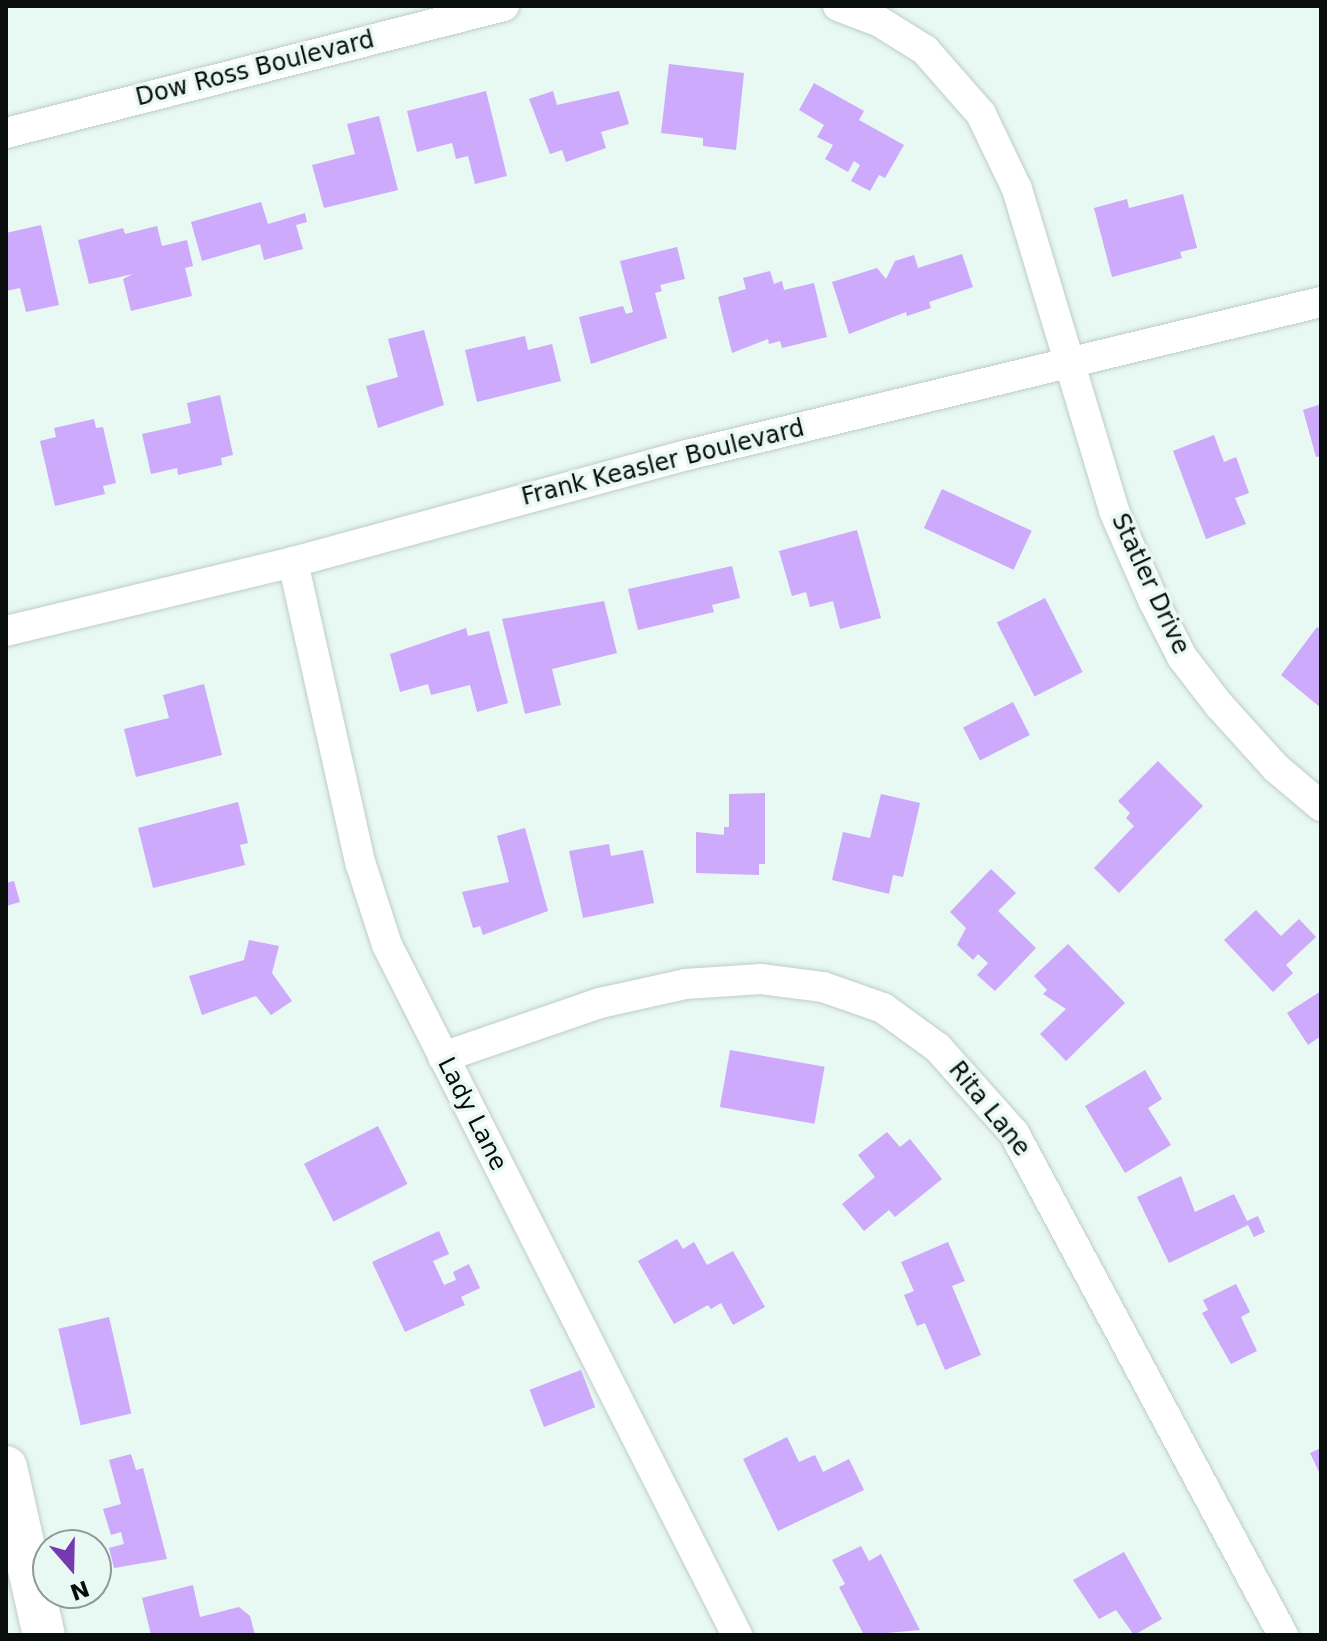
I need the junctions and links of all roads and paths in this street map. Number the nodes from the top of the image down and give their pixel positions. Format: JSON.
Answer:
{"nodes":[{"id":1,"x":504,"y":6,"type":"edge"},
{"id":2,"x":838,"y":6,"type":"edge"},
{"id":3,"x":6,"y":133,"type":"edge"},
{"id":4,"x":1321,"y":302,"type":"edge"},
{"id":5,"x":1071,"y":362,"type":"junction"},
{"id":6,"x":293,"y":562,"type":"junction"},
{"id":7,"x":6,"y":631,"type":"edge"},
{"id":8,"x":1321,"y":806,"type":"edge"},
{"id":9,"x":443,"y":1057,"type":"junction"},
{"id":10,"x":6,"y":1467,"type":"edge"},
{"id":11,"x":44,"y":1635,"type":"edge"},
{"id":12,"x":737,"y":1635,"type":"edge"},
{"id":13,"x":1283,"y":1635,"type":"edge"}],
"edges":[{"from":1,"to":3,"type":"street","name":"Dow Ross Boulevard"},
{"from":2,"to":5,"type":"street"},
{"from":4,"to":5,"type":"street","name":"Frank Keasler Boulevard"},
{"from":5,"to":6,"type":"street","name":"Frank Keasler Boulevard"},
{"from":5,"to":8,"type":"street","name":"Statler Drive"},
{"from":6,"to":7,"type":"street","name":"Frank Keasler Boulevard"},
{"from":6,"to":9,"type":"street","name":"Lady Lane"},
{"from":9,"to":12,"type":"street","name":"Lady Lane"},
{"from":9,"to":13,"type":"street","name":"Rita Lane"},
{"from":10,"to":11,"type":"street"}]}
